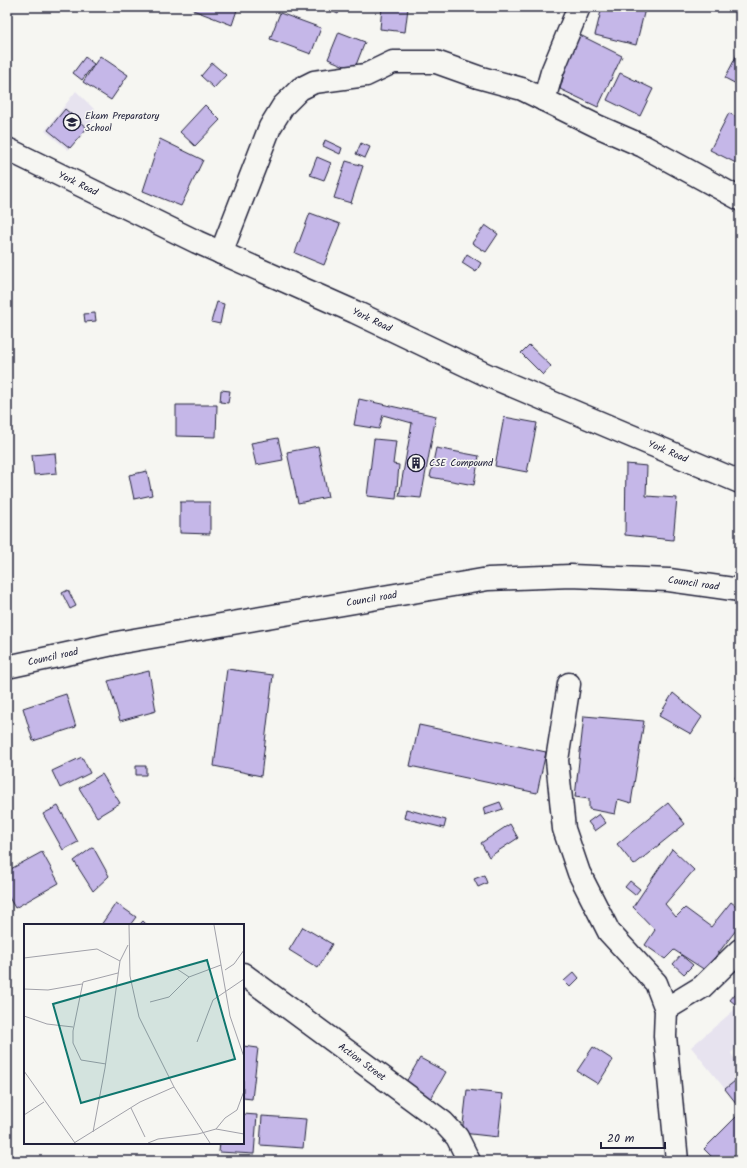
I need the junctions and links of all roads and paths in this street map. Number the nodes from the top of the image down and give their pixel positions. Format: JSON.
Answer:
{"nodes":[{"id":1,"x":579,"y":7,"type":"edge"},
{"id":2,"x":544,"y":100,"type":"junction"},
{"id":3,"x":7,"y":149,"type":"edge"},
{"id":4,"x":740,"y":199,"type":"edge"},
{"id":5,"x":220,"y":252,"type":"junction"},
{"id":6,"x":740,"y":482,"type":"edge"},
{"id":7,"x":740,"y":590,"type":"edge"},
{"id":8,"x":7,"y":666,"type":"edge"},
{"id":9,"x":569,"y":684,"type":"dead end"},
{"id":10,"x":740,"y":950,"type":"edge"},
{"id":11,"x":244,"y":975,"type":"edge"},
{"id":12,"x":666,"y":1009,"type":"junction"},
{"id":13,"x":469,"y":1161,"type":"edge"},
{"id":14,"x":677,"y":1161,"type":"edge"}],
"edges":[{"from":1,"to":2,"type":"street"},
{"from":2,"to":4,"type":"street"},
{"from":2,"to":5,"type":"street"},
{"from":3,"to":5,"type":"street","name":"York Road"},
{"from":5,"to":6,"type":"street","name":"York Road"},
{"from":7,"to":8,"type":"street","name":"Council road"},
{"from":9,"to":12,"type":"street"},
{"from":10,"to":12,"type":"street"},
{"from":11,"to":13,"type":"street","name":"Action Street"},
{"from":12,"to":14,"type":"street"}]}
